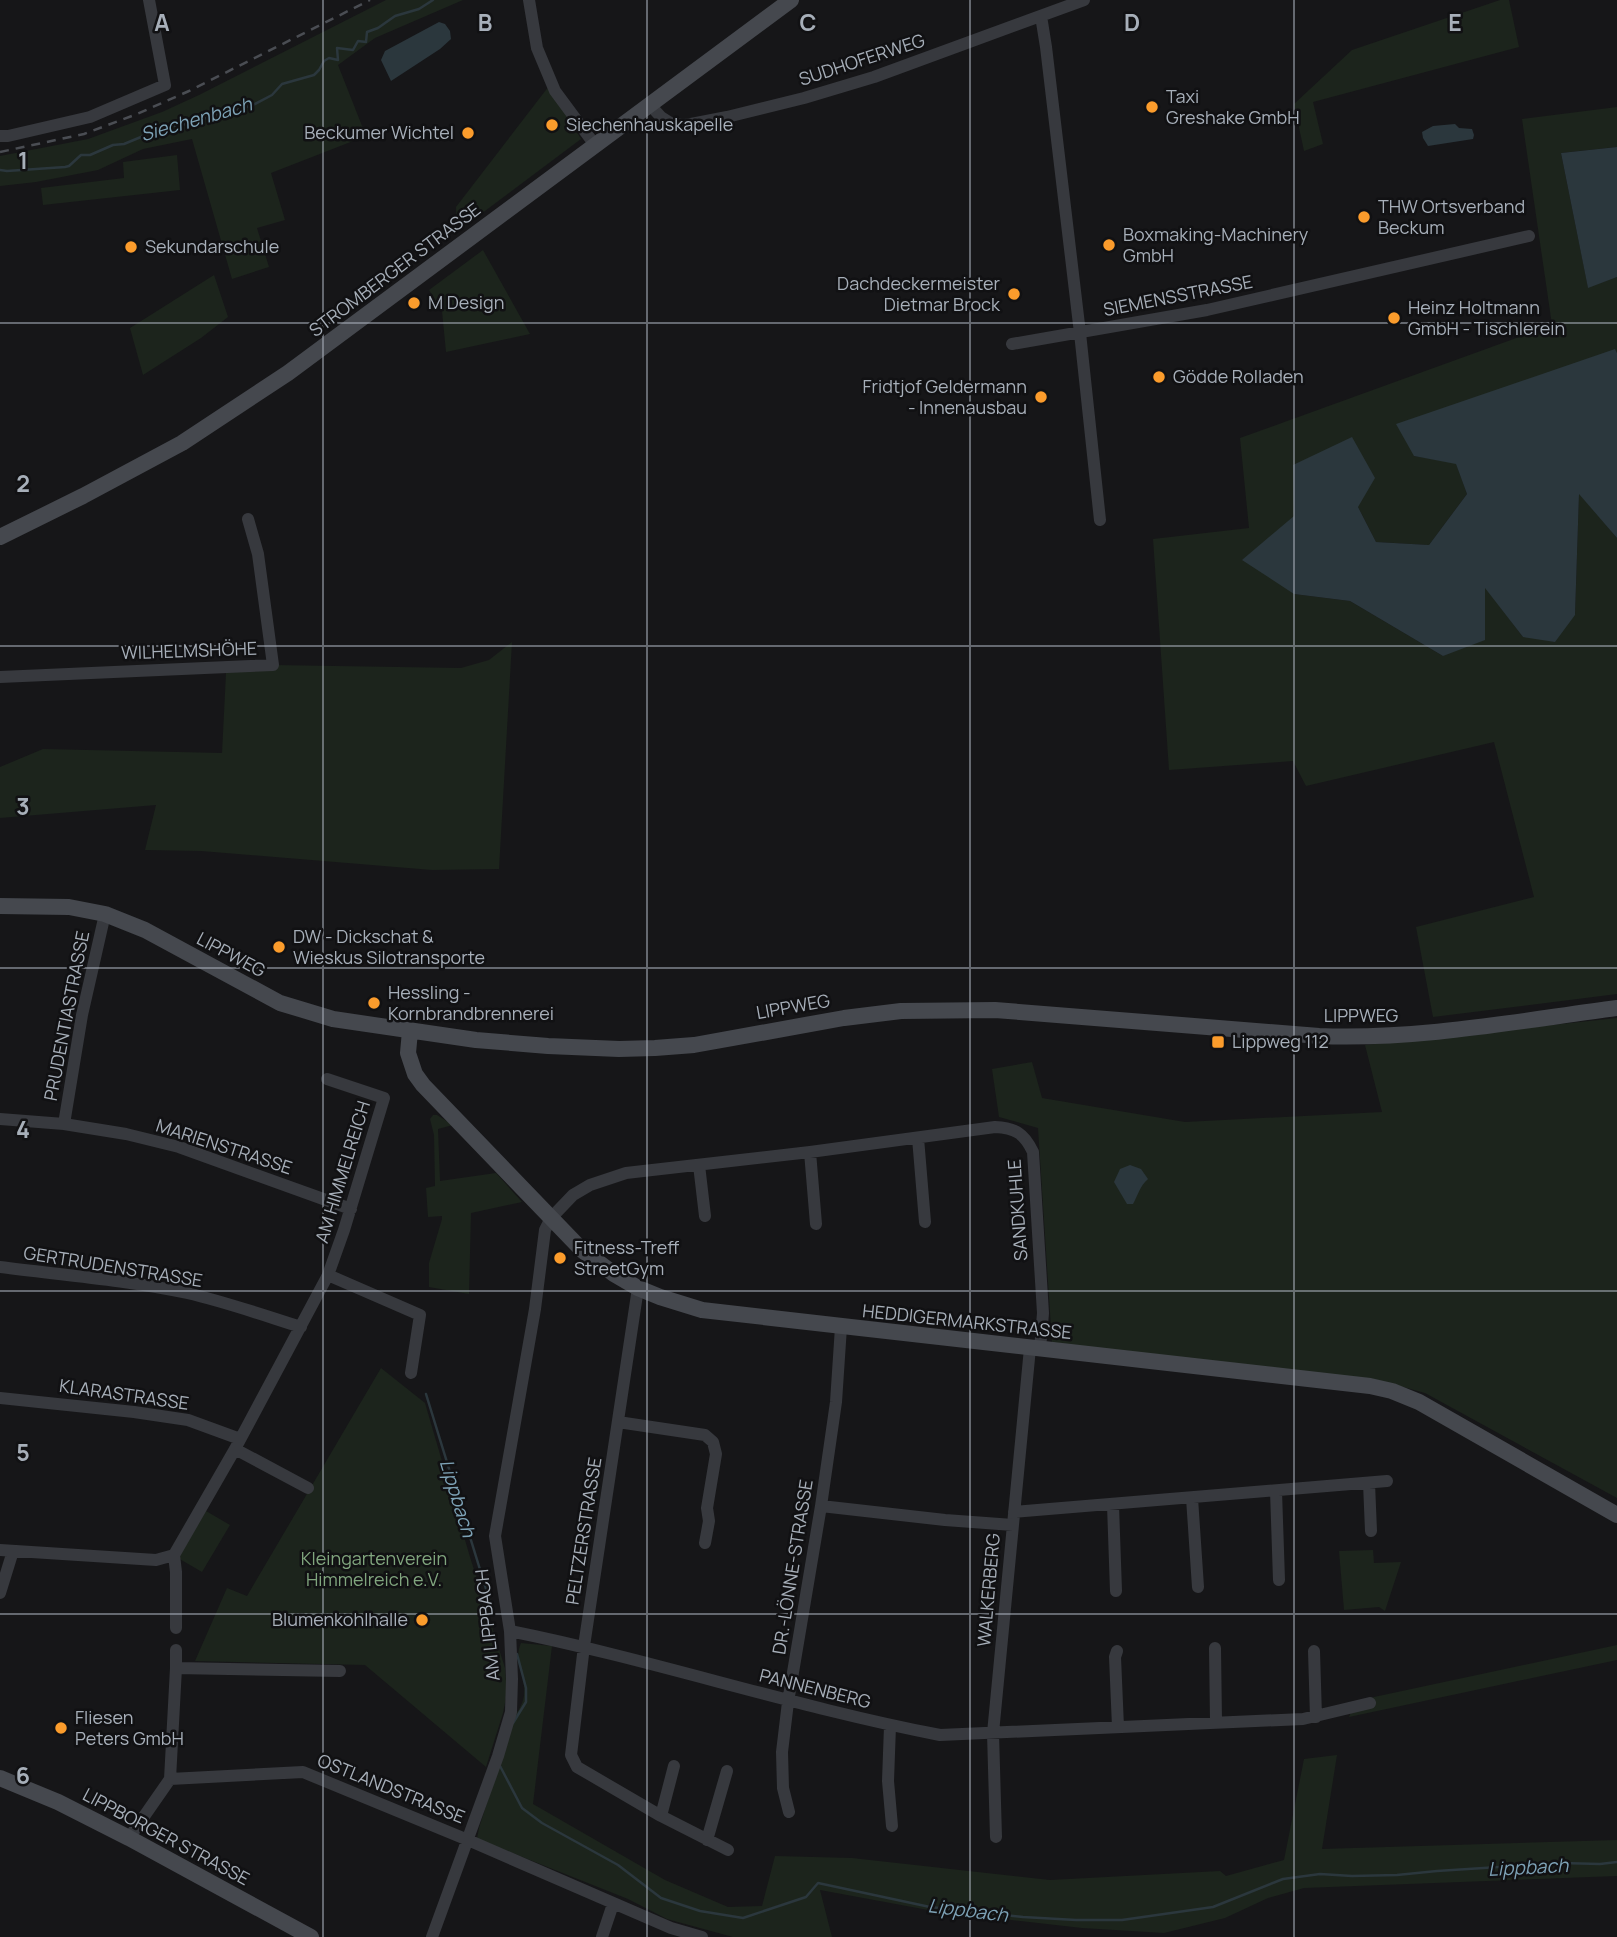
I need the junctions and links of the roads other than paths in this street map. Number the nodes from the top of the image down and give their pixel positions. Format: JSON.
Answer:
{"nodes":[{"id":1,"x":149,"y":0,"type":"edge"},
{"id":2,"x":530,"y":0,"type":"edge"},
{"id":3,"x":791,"y":0,"type":"edge"},
{"id":4,"x":1084,"y":0,"type":"edge"},
{"id":5,"x":1041,"y":16,"type":"junction"},
{"id":6,"x":650,"y":105,"type":"junction"},
{"id":7,"x":0,"y":136,"type":"edge"},
{"id":8,"x":595,"y":145,"type":"junction"},
{"id":9,"x":1529,"y":236,"type":"dead end"},
{"id":10,"x":1080,"y":333,"type":"junction"},
{"id":11,"x":1012,"y":344,"type":"dead end"},
{"id":12,"x":248,"y":519,"type":"dead end"},
{"id":13,"x":1100,"y":520,"type":"dead end"},
{"id":14,"x":0,"y":537,"type":"edge"},
{"id":15,"x":0,"y":677,"type":"edge"},
{"id":16,"x":0,"y":906,"type":"edge"},
{"id":17,"x":105,"y":914,"type":"junction"},
{"id":18,"x":1617,"y":1008,"type":"edge"},
{"id":19,"x":410,"y":1031,"type":"junction"},
{"id":20,"x":327,"y":1079,"type":"dead end"},
{"id":21,"x":0,"y":1119,"type":"edge"},
{"id":22,"x":64,"y":1124,"type":"junction"},
{"id":23,"x":918,"y":1138,"type":"junction"},
{"id":24,"x":810,"y":1152,"type":"junction"},
{"id":25,"x":699,"y":1165,"type":"junction"},
{"id":26,"x":351,"y":1209,"type":"junction"},
{"id":27,"x":705,"y":1216,"type":"dead end"},
{"id":28,"x":551,"y":1218,"type":"junction"},
{"id":29,"x":925,"y":1222,"type":"dead end"},
{"id":30,"x":816,"y":1224,"type":"dead end"},
{"id":31,"x":0,"y":1267,"type":"edge"},
{"id":32,"x":328,"y":1275,"type":"junction"},
{"id":33,"x":638,"y":1288,"type":"junction"},
{"id":34,"x":301,"y":1327,"type":"junction"},
{"id":35,"x":841,"y":1327,"type":"junction"},
{"id":36,"x":1035,"y":1349,"type":"junction"},
{"id":37,"x":411,"y":1373,"type":"dead end"},
{"id":38,"x":0,"y":1398,"type":"edge"},
{"id":39,"x":618,"y":1422,"type":"junction"},
{"id":40,"x":238,"y":1444,"type":"junction"},
{"id":41,"x":1387,"y":1481,"type":"dead end"},
{"id":42,"x":1369,"y":1483,"type":"junction"},
{"id":43,"x":308,"y":1488,"type":"dead end"},
{"id":44,"x":1276,"y":1491,"type":"junction"},
{"id":45,"x":1192,"y":1498,"type":"junction"},
{"id":46,"x":1112,"y":1505,"type":"junction"},
{"id":47,"x":821,"y":1506,"type":"junction"},
{"id":48,"x":1617,"y":1515,"type":"edge"},
{"id":49,"x":1014,"y":1518,"type":"junction"},
{"id":50,"x":1371,"y":1531,"type":"dead end"},
{"id":51,"x":705,"y":1543,"type":"dead end"},
{"id":52,"x":7,"y":1551,"type":"edge"},
{"id":53,"x":174,"y":1555,"type":"junction"},
{"id":54,"x":1279,"y":1580,"type":"dead end"},
{"id":55,"x":1198,"y":1587,"type":"dead end"},
{"id":56,"x":1116,"y":1591,"type":"dead end"},
{"id":57,"x":0,"y":1593,"type":"edge"},
{"id":58,"x":176,"y":1628,"type":"dead end"},
{"id":59,"x":510,"y":1631,"type":"junction"},
{"id":60,"x":584,"y":1646,"type":"junction"},
{"id":61,"x":1215,"y":1648,"type":"dead end"},
{"id":62,"x":176,"y":1650,"type":"dead end"},
{"id":63,"x":1117,"y":1651,"type":"dead end"},
{"id":64,"x":1314,"y":1651,"type":"dead end"},
{"id":65,"x":176,"y":1668,"type":"junction"},
{"id":66,"x":340,"y":1671,"type":"dead end"},
{"id":67,"x":788,"y":1702,"type":"junction"},
{"id":68,"x":1370,"y":1703,"type":"dead end"},
{"id":69,"x":1316,"y":1717,"type":"junction"},
{"id":70,"x":1216,"y":1721,"type":"junction"},
{"id":71,"x":890,"y":1726,"type":"junction"},
{"id":72,"x":1118,"y":1727,"type":"junction"},
{"id":73,"x":993,"y":1733,"type":"junction"},
{"id":74,"x":674,"y":1766,"type":"dead end"},
{"id":75,"x":727,"y":1771,"type":"dead end"},
{"id":76,"x":0,"y":1778,"type":"edge"},
{"id":77,"x":170,"y":1779,"type":"junction"},
{"id":78,"x":789,"y":1812,"type":"dead end"},
{"id":79,"x":661,"y":1816,"type":"junction"},
{"id":80,"x":892,"y":1826,"type":"dead end"},
{"id":81,"x":996,"y":1837,"type":"dead end"},
{"id":82,"x":130,"y":1838,"type":"junction"},
{"id":83,"x":468,"y":1840,"type":"junction"},
{"id":84,"x":707,"y":1840,"type":"junction"},
{"id":85,"x":728,"y":1850,"type":"dead end"},
{"id":86,"x":613,"y":1904,"type":"junction"},
{"id":87,"x":311,"y":1937,"type":"edge"},
{"id":88,"x":432,"y":1937,"type":"edge"},
{"id":89,"x":602,"y":1937,"type":"edge"},
{"id":90,"x":702,"y":1937,"type":"edge"}],
"edges":[{"from":1,"to":7,"type":"street"},
{"from":2,"to":8,"type":"street"},
{"from":3,"to":6,"type":"street","name":"STROMBERGER STRASSE"},
{"from":4,"to":5,"type":"street","name":"SUDHOFERWEG"},
{"from":5,"to":6,"type":"street","name":"SUDHOFERWEG"},
{"from":5,"to":10,"type":"street","name":"SIEMENSSTRASSE"},
{"from":6,"to":8,"type":"street","name":"STROMBERGER STRASSE"},
{"from":8,"to":14,"type":"street","name":"STROMBERGER STRASSE"},
{"from":9,"to":10,"type":"street","name":"SIEMENSSTRASSE"},
{"from":10,"to":11,"type":"street","name":"SIEMENSSTRASSE"},
{"from":10,"to":13,"type":"street","name":"SIEMENSSTRASSE"},
{"from":12,"to":15,"type":"street","name":"WILHELMSHÖHE"},
{"from":16,"to":17,"type":"street","name":"LIPPWEG"},
{"from":17,"to":19,"type":"street","name":"LIPPWEG"},
{"from":17,"to":22,"type":"street","name":"PRUDENTIASTRASSE"},
{"from":18,"to":19,"type":"street","name":"LIPPWEG"},
{"from":19,"to":28,"type":"street","name":"HEDDIGERMARKSTRASSE"},
{"from":20,"to":26,"type":"street","name":"AM HIMMELREICH"},
{"from":21,"to":22,"type":"street","name":"MARIENSTRASSE"},
{"from":22,"to":26,"type":"street","name":"MARIENSTRASSE"},
{"from":23,"to":24,"type":"street","name":"SANDKUHLE"},
{"from":23,"to":29,"type":"street"},
{"from":23,"to":36,"type":"street","name":"SANDKUHLE"},
{"from":24,"to":25,"type":"street","name":"SANDKUHLE"},
{"from":24,"to":30,"type":"street"},
{"from":25,"to":27,"type":"street"},
{"from":25,"to":28,"type":"street","name":"SANDKUHLE"},
{"from":26,"to":32,"type":"street","name":"AM HIMMELREICH"},
{"from":28,"to":33,"type":"street","name":"HEDDIGERMARKSTRASSE"},
{"from":28,"to":59,"type":"street","name":"AM LIPPBACH"},
{"from":31,"to":34,"type":"street","name":"GERTRUDENSTRASSE"},
{"from":32,"to":34,"type":"street","name":"AM HIMMELREICH"},
{"from":32,"to":37,"type":"street"},
{"from":33,"to":35,"type":"street","name":"HEDDIGERMARKSTRASSE"},
{"from":33,"to":39,"type":"street","name":"PELTZERSTRASSE"},
{"from":34,"to":40,"type":"street","name":"AM HIMMELREICH"},
{"from":35,"to":36,"type":"street","name":"HEDDIGERMARKSTRASSE"},
{"from":35,"to":47,"type":"street","name":"DR.-LÖNNE-STRASSE"},
{"from":36,"to":48,"type":"street","name":"HEDDIGERMARKSTRASSE"},
{"from":36,"to":49,"type":"street","name":"WALKERBERG"},
{"from":38,"to":40,"type":"street","name":"KLARASTRASSE"},
{"from":39,"to":51,"type":"street"},
{"from":39,"to":60,"type":"street","name":"PELTZERSTRASSE"},
{"from":40,"to":43,"type":"street"},
{"from":40,"to":53,"type":"street","name":"AM HIMMELREICH"},
{"from":41,"to":42,"type":"street"},
{"from":42,"to":44,"type":"street"},
{"from":42,"to":50,"type":"street"},
{"from":44,"to":45,"type":"street"},
{"from":44,"to":54,"type":"street"},
{"from":45,"to":46,"type":"street"},
{"from":45,"to":55,"type":"street"},
{"from":46,"to":49,"type":"street"},
{"from":46,"to":56,"type":"street"},
{"from":47,"to":49,"type":"street"},
{"from":47,"to":67,"type":"street","name":"DR.-LÖNNE-STRASSE"},
{"from":49,"to":73,"type":"street","name":"WALKERBERG"},
{"from":52,"to":53,"type":"street"},
{"from":52,"to":57,"type":"street"},
{"from":53,"to":58,"type":"street"},
{"from":59,"to":60,"type":"street","name":"PANNENBERG"},
{"from":59,"to":83,"type":"street","name":"AM LIPPBACH"},
{"from":60,"to":67,"type":"street","name":"PANNENBERG"},
{"from":60,"to":79,"type":"street","name":"PELTZERSTRASSE"},
{"from":61,"to":70,"type":"street"},
{"from":62,"to":65,"type":"street"},
{"from":63,"to":72,"type":"street"},
{"from":64,"to":69,"type":"street"},
{"from":65,"to":66,"type":"street"},
{"from":65,"to":77,"type":"street"},
{"from":67,"to":71,"type":"street","name":"PANNENBERG"},
{"from":67,"to":78,"type":"street","name":"DR.-LÖNNE-STRASSE"},
{"from":68,"to":69,"type":"street","name":"PANNENBERG"},
{"from":69,"to":70,"type":"street","name":"PANNENBERG"},
{"from":70,"to":72,"type":"street","name":"PANNENBERG"},
{"from":71,"to":73,"type":"street","name":"PANNENBERG"},
{"from":71,"to":80,"type":"street"},
{"from":72,"to":73,"type":"street","name":"PANNENBERG"},
{"from":73,"to":81,"type":"street","name":"WALKERBERG"},
{"from":74,"to":79,"type":"street"},
{"from":75,"to":84,"type":"street"},
{"from":76,"to":82,"type":"street","name":"LIPPBORGER STRASSE"},
{"from":77,"to":82,"type":"street"},
{"from":77,"to":83,"type":"street","name":"OSTLANDSTRASSE"},
{"from":79,"to":84,"type":"street","name":"PELTZERSTRASSE"},
{"from":82,"to":87,"type":"street","name":"LIPPBORGER STRASSE"},
{"from":83,"to":86,"type":"street","name":"OSTLANDSTRASSE"},
{"from":83,"to":88,"type":"street","name":"AM LIPPBACH"},
{"from":84,"to":85,"type":"street","name":"PELTZERSTRASSE"},
{"from":86,"to":89,"type":"street"},
{"from":86,"to":90,"type":"street","name":"OSTLANDSTRASSE"}]}
